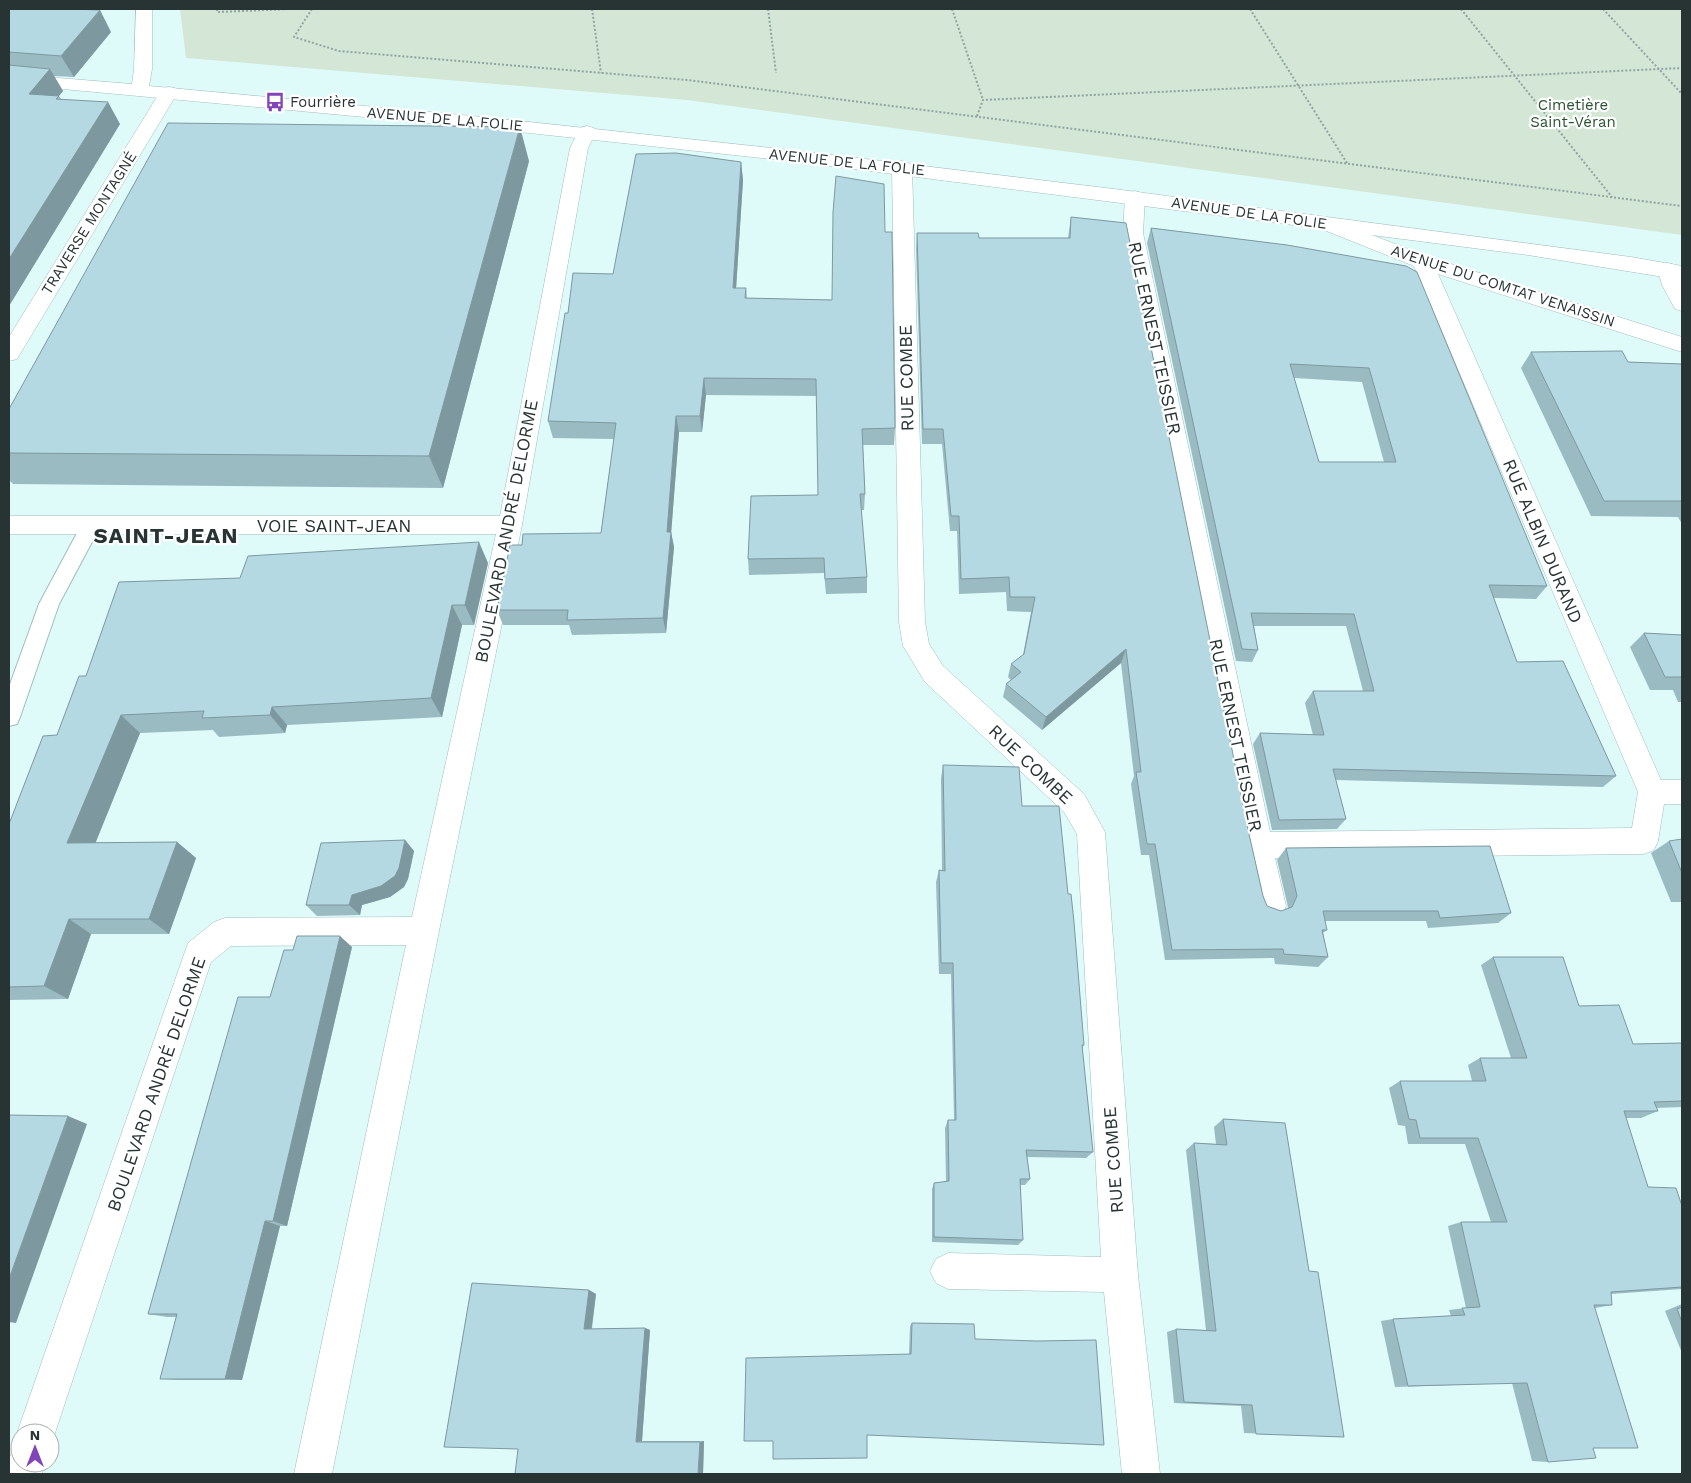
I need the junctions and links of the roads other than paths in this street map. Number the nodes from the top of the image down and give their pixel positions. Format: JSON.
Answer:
{"nodes":[{"id":1,"x":144,"y":9,"type":"edge"},
{"id":2,"x":9,"y":79,"type":"edge"},
{"id":3,"x":138,"y":90,"type":"junction"},
{"id":4,"x":169,"y":92,"type":"junction"},
{"id":5,"x":587,"y":132,"type":"junction"},
{"id":6,"x":902,"y":167,"type":"junction"},
{"id":7,"x":1135,"y":197,"type":"junction"},
{"id":8,"x":1326,"y":224,"type":"junction"},
{"id":9,"x":1422,"y":262,"type":"junction"},
{"id":10,"x":1675,"y":272,"type":"edge"},
{"id":11,"x":1682,"y":304,"type":"edge"},
{"id":12,"x":1682,"y":345,"type":"edge"},
{"id":13,"x":9,"y":354,"type":"edge"},
{"id":14,"x":9,"y":525,"type":"edge"},
{"id":15,"x":91,"y":525,"type":"junction"},
{"id":16,"x":510,"y":526,"type":"junction"},
{"id":17,"x":9,"y":717,"type":"edge"},
{"id":18,"x":1652,"y":792,"type":"junction"},
{"id":19,"x":1682,"y":792,"type":"edge"},
{"id":20,"x":1258,"y":845,"type":"junction"},
{"id":21,"x":1270,"y":906,"type":"edge"},
{"id":22,"x":424,"y":931,"type":"junction"},
{"id":23,"x":948,"y":1271,"type":"dead end"},
{"id":24,"x":1120,"y":1276,"type":"junction"},
{"id":25,"x":39,"y":1423,"type":"edge"},
{"id":26,"x":313,"y":1474,"type":"edge"},
{"id":27,"x":1141,"y":1474,"type":"edge"}],
"edges":[{"from":1,"to":3,"type":"street"},
{"from":2,"to":3,"type":"street","name":"AVENUE DE LA FOLIE"},
{"from":3,"to":4,"type":"street","name":"AVENUE DE LA FOLIE"},
{"from":4,"to":5,"type":"street","name":"AVENUE DE LA FOLIE"},
{"from":4,"to":13,"type":"street","name":"TRAVERSE MONTAGNÉ"},
{"from":5,"to":6,"type":"street","name":"AVENUE DE LA FOLIE"},
{"from":5,"to":16,"type":"street","name":"BOULEVARD ANDRÉ DELORME"},
{"from":6,"to":7,"type":"street","name":"AVENUE DE LA FOLIE"},
{"from":6,"to":24,"type":"street","name":"RUE COMBE"},
{"from":7,"to":8,"type":"street","name":"AVENUE DE LA FOLIE"},
{"from":7,"to":20,"type":"street","name":"RUE ERNEST TEISSIER"},
{"from":8,"to":9,"type":"street","name":"AVENUE DU COMTAT VENAISSIN"},
{"from":8,"to":10,"type":"street","name":"AVENUE DE LA FOLIE"},
{"from":9,"to":12,"type":"street","name":"AVENUE DU COMTAT VENAISSIN"},
{"from":9,"to":18,"type":"street","name":"RUE ALBIN DURAND"},
{"from":10,"to":11,"type":"street"},
{"from":14,"to":15,"type":"street","name":"VOIE SAINT-JEAN"},
{"from":15,"to":16,"type":"street","name":"VOIE SAINT-JEAN"},
{"from":15,"to":17,"type":"lane"},
{"from":16,"to":22,"type":"street","name":"BOULEVARD ANDRÉ DELORME"},
{"from":18,"to":19,"type":"street"},
{"from":18,"to":20,"type":"street","name":"RUE ERNEST TEISSIER"},
{"from":20,"to":21,"type":"street"},
{"from":22,"to":25,"type":"street","name":"BOULEVARD ANDRÉ DELORME"},
{"from":22,"to":26,"type":"street","name":"BOULEVARD ANDRÉ DELORME"},
{"from":23,"to":24,"type":"street"},
{"from":24,"to":27,"type":"street","name":"RUE COMBE"}]}
